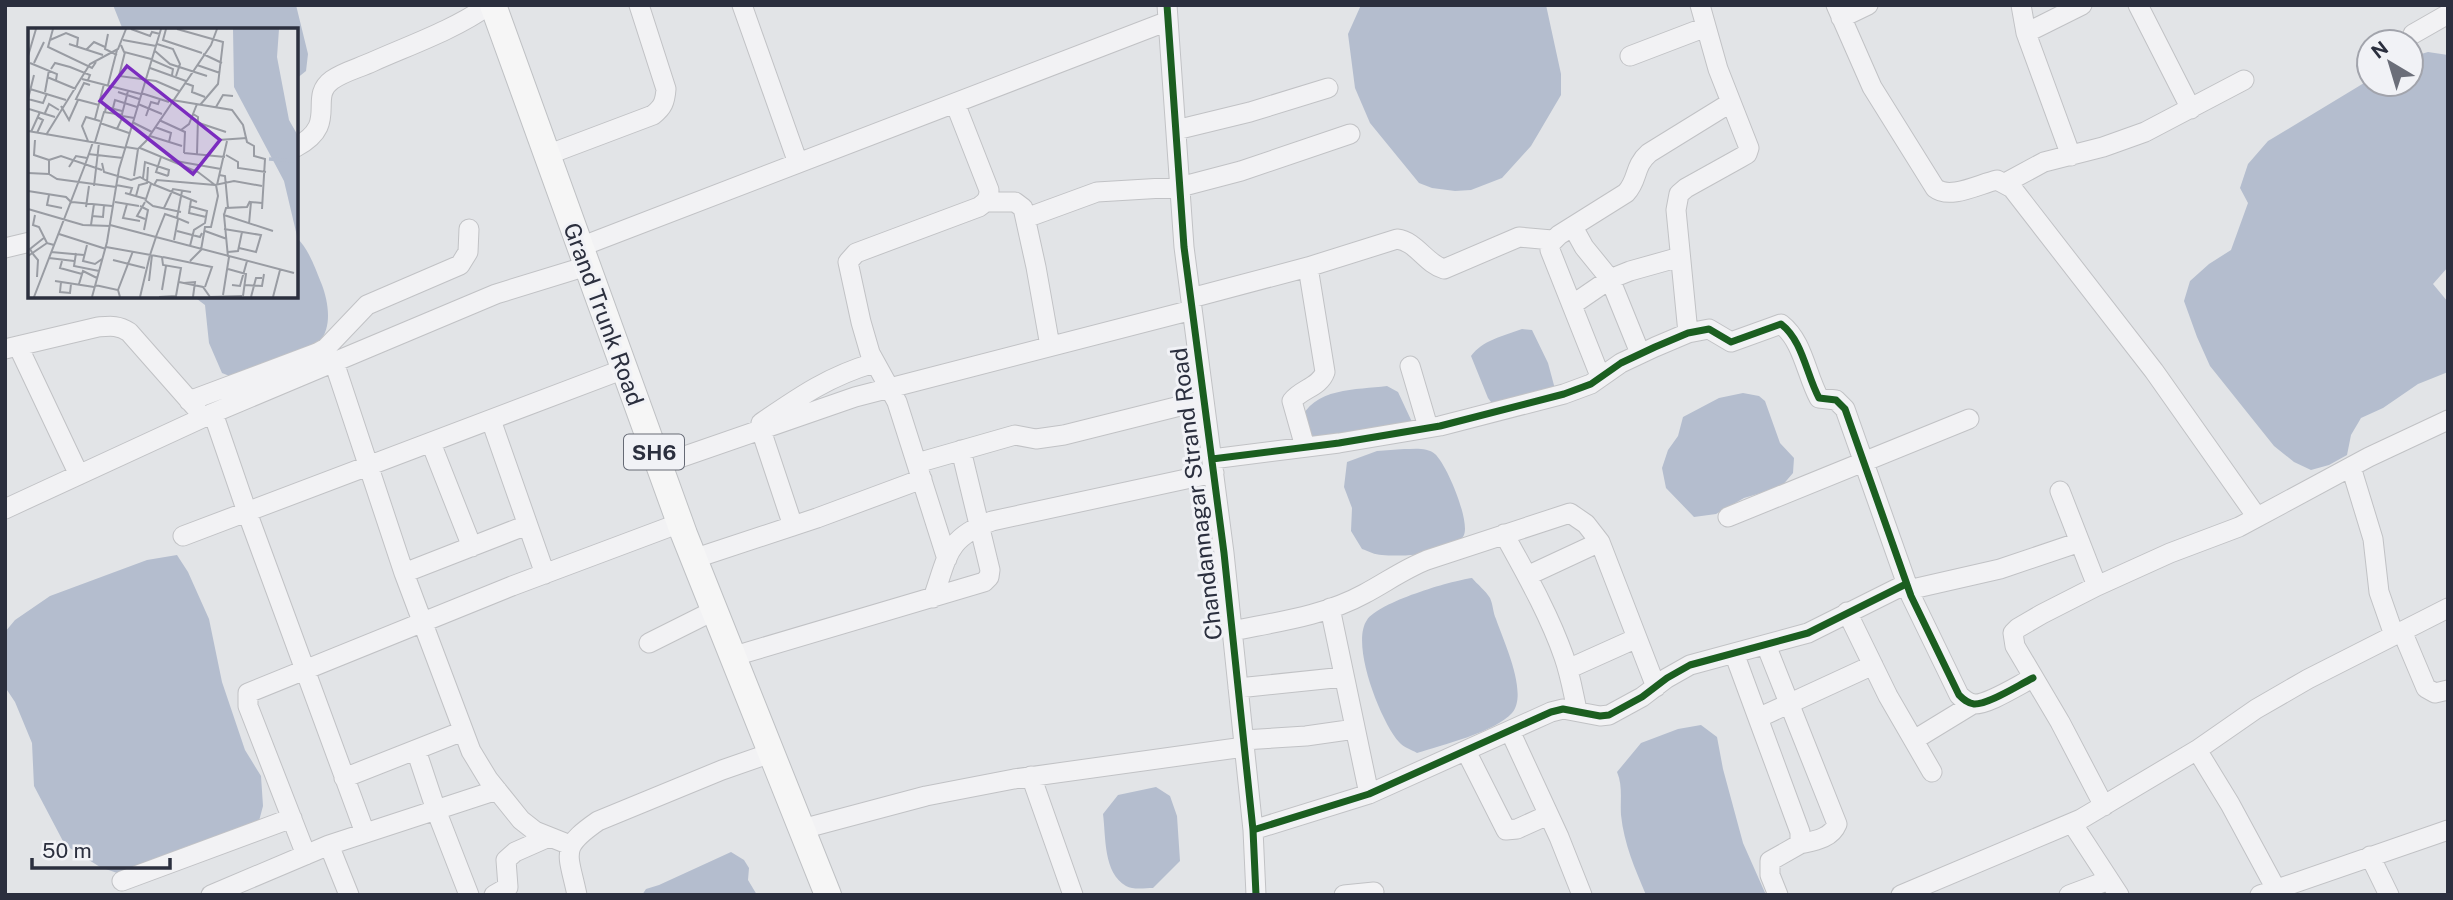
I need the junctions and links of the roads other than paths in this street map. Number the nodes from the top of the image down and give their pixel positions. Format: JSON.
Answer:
{"nodes":[{"id":1,"x":491,"y":5,"type":"edge"},
{"id":2,"x":639,"y":5,"type":"edge"},
{"id":3,"x":742,"y":5,"type":"edge"},
{"id":4,"x":1700,"y":5,"type":"edge"},
{"id":5,"x":1868,"y":5,"type":"edge"},
{"id":6,"x":2021,"y":5,"type":"edge"},
{"id":7,"x":2082,"y":5,"type":"edge"},
{"id":8,"x":2138,"y":5,"type":"edge"},
{"id":9,"x":1838,"y":11,"type":"edge"},
{"id":10,"x":1167,"y":13,"type":"edge"},
{"id":11,"x":2448,"y":14,"type":"edge"},
{"id":12,"x":1706,"y":27,"type":"junction"},
{"id":13,"x":2424,"y":28,"type":"edge"},
{"id":14,"x":2026,"y":33,"type":"junction"},
{"id":15,"x":1630,"y":55,"type":"dead end"},
{"id":16,"x":2244,"y":80,"type":"dead end"},
{"id":17,"x":1328,"y":88,"type":"dead end"},
{"id":18,"x":955,"y":103,"type":"junction"},
{"id":19,"x":1730,"y":103,"type":"junction"},
{"id":20,"x":2191,"y":108,"type":"junction"},
{"id":21,"x":1176,"y":130,"type":"junction"},
{"id":22,"x":1350,"y":134,"type":"dead end"},
{"id":23,"x":298,"y":146,"type":"edge"},
{"id":24,"x":547,"y":155,"type":"junction"},
{"id":25,"x":2071,"y":156,"type":"junction"},
{"id":26,"x":798,"y":163,"type":"junction"},
{"id":27,"x":2005,"y":183,"type":"junction"},
{"id":28,"x":1180,"y":187,"type":"junction"},
{"id":29,"x":986,"y":202,"type":"junction"},
{"id":30,"x":1026,"y":218,"type":"junction"},
{"id":31,"x":1573,"y":227,"type":"junction"},
{"id":32,"x":469,"y":229,"type":"dead end"},
{"id":33,"x":1552,"y":240,"type":"junction"},
{"id":34,"x":28,"y":242,"type":"edge"},
{"id":35,"x":5,"y":248,"type":"edge"},
{"id":36,"x":583,"y":257,"type":"junction"},
{"id":37,"x":1680,"y":257,"type":"junction"},
{"id":38,"x":1308,"y":267,"type":"junction"},
{"id":39,"x":1610,"y":279,"type":"junction"},
{"id":40,"x":1192,"y":304,"type":"junction"},
{"id":41,"x":1572,"y":306,"type":"junction"},
{"id":42,"x":1688,"y":333,"type":"junction"},
{"id":43,"x":1050,"y":346,"type":"junction"},
{"id":44,"x":12,"y":348,"type":"edge"},
{"id":45,"x":1640,"y":354,"type":"junction"},
{"id":46,"x":334,"y":362,"type":"junction"},
{"id":47,"x":874,"y":363,"type":"junction"},
{"id":48,"x":1410,"y":366,"type":"dead end"},
{"id":49,"x":624,"y":369,"type":"junction"},
{"id":50,"x":1600,"y":376,"type":"junction"},
{"id":51,"x":890,"y":388,"type":"junction"},
{"id":52,"x":1204,"y":400,"type":"junction"},
{"id":53,"x":199,"y":409,"type":"junction"},
{"id":54,"x":1969,"y":419,"type":"dead end"},
{"id":55,"x":491,"y":420,"type":"junction"},
{"id":56,"x":2448,"y":420,"type":"edge"},
{"id":57,"x":1428,"y":427,"type":"junction"},
{"id":58,"x":761,"y":430,"type":"junction"},
{"id":59,"x":740,"y":437,"type":"junction"},
{"id":60,"x":432,"y":443,"type":"junction"},
{"id":61,"x":1305,"y":447,"type":"junction"},
{"id":62,"x":961,"y":450,"type":"junction"},
{"id":63,"x":1864,"y":461,"type":"junction"},
{"id":64,"x":659,"y":465,"type":"junction"},
{"id":65,"x":1213,"y":466,"type":"junction"},
{"id":66,"x":368,"y":467,"type":"junction"},
{"id":67,"x":2351,"y":467,"type":"junction"},
{"id":68,"x":919,"y":471,"type":"junction"},
{"id":69,"x":79,"y":475,"type":"junction"},
{"id":70,"x":2060,"y":491,"type":"dead end"},
{"id":71,"x":5,"y":509,"type":"edge"},
{"id":72,"x":247,"y":512,"type":"junction"},
{"id":73,"x":1728,"y":517,"type":"dead end"},
{"id":74,"x":2258,"y":517,"type":"junction"},
{"id":75,"x":680,"y":523,"type":"junction"},
{"id":76,"x":527,"y":525,"type":"junction"},
{"id":77,"x":793,"y":526,"type":"junction"},
{"id":78,"x":980,"y":526,"type":"junction"},
{"id":79,"x":1504,"y":534,"type":"junction"},
{"id":80,"x":184,"y":536,"type":"dead end"},
{"id":81,"x":1600,"y":542,"type":"junction"},
{"id":82,"x":2080,"y":542,"type":"junction"},
{"id":83,"x":472,"y":547,"type":"junction"},
{"id":84,"x":693,"y":559,"type":"junction"},
{"id":85,"x":947,"y":559,"type":"junction"},
{"id":86,"x":404,"y":573,"type":"junction"},
{"id":87,"x":545,"y":574,"type":"junction"},
{"id":88,"x":1527,"y":576,"type":"junction"},
{"id":89,"x":2097,"y":586,"type":"junction"},
{"id":90,"x":1907,"y":587,"type":"junction"},
{"id":91,"x":933,"y":598,"type":"junction"},
{"id":92,"x":1330,"y":608,"type":"junction"},
{"id":93,"x":2448,"y":608,"type":"edge"},
{"id":94,"x":713,"y":611,"type":"junction"},
{"id":95,"x":1847,"y":612,"type":"junction"},
{"id":96,"x":424,"y":621,"type":"junction"},
{"id":97,"x":1232,"y":631,"type":"junction"},
{"id":98,"x":2398,"y":633,"type":"junction"},
{"id":99,"x":1637,"y":638,"type":"junction"},
{"id":100,"x":649,"y":643,"type":"dead end"},
{"id":101,"x":1766,"y":645,"type":"junction"},
{"id":102,"x":1734,"y":653,"type":"junction"},
{"id":103,"x":731,"y":657,"type":"junction"},
{"id":104,"x":1873,"y":665,"type":"junction"},
{"id":105,"x":1568,"y":669,"type":"junction"},
{"id":106,"x":305,"y":670,"type":"junction"},
{"id":107,"x":1345,"y":677,"type":"junction"},
{"id":108,"x":2033,"y":678,"type":"junction"},
{"id":109,"x":1656,"y":687,"type":"junction"},
{"id":110,"x":1238,"y":688,"type":"junction"},
{"id":111,"x":2448,"y":690,"type":"edge"},
{"id":112,"x":1789,"y":704,"type":"junction"},
{"id":113,"x":1973,"y":704,"type":"junction"},
{"id":114,"x":1577,"y":710,"type":"junction"},
{"id":115,"x":1758,"y":718,"type":"junction"},
{"id":116,"x":1355,"y":729,"type":"junction"},
{"id":117,"x":463,"y":731,"type":"junction"},
{"id":118,"x":1510,"y":731,"type":"junction"},
{"id":119,"x":1914,"y":740,"type":"junction"},
{"id":120,"x":1244,"y":743,"type":"junction"},
{"id":121,"x":416,"y":750,"type":"junction"},
{"id":122,"x":2197,"y":750,"type":"junction"},
{"id":123,"x":1466,"y":751,"type":"junction"},
{"id":124,"x":771,"y":753,"type":"junction"},
{"id":125,"x":1932,"y":772,"type":"dead end"},
{"id":126,"x":1031,"y":776,"type":"junction"},
{"id":127,"x":344,"y":778,"type":"junction"},
{"id":128,"x":497,"y":790,"type":"junction"},
{"id":129,"x":1369,"y":794,"type":"junction"},
{"id":130,"x":2104,"y":806,"type":"junction"},
{"id":131,"x":436,"y":810,"type":"junction"},
{"id":132,"x":1548,"y":815,"type":"junction"},
{"id":133,"x":292,"y":818,"type":"junction"},
{"id":134,"x":2072,"y":823,"type":"junction"},
{"id":135,"x":802,"y":829,"type":"junction"},
{"id":136,"x":1253,"y":830,"type":"junction"},
{"id":137,"x":2448,"y":830,"type":"edge"},
{"id":138,"x":365,"y":833,"type":"junction"},
{"id":139,"x":549,"y":836,"type":"junction"},
{"id":140,"x":1800,"y":844,"type":"junction"},
{"id":141,"x":329,"y":845,"type":"junction"},
{"id":142,"x":570,"y":845,"type":"junction"},
{"id":143,"x":306,"y":855,"type":"junction"},
{"id":144,"x":2370,"y":856,"type":"junction"},
{"id":145,"x":122,"y":881,"type":"dead end"},
{"id":146,"x":2114,"y":887,"type":"edge"},
{"id":147,"x":1374,"y":892,"type":"dead end"},
{"id":148,"x":2268,"y":892,"type":"edge"},
{"id":149,"x":1072,"y":894,"type":"edge"},
{"id":150,"x":211,"y":895,"type":"edge"},
{"id":151,"x":349,"y":895,"type":"edge"},
{"id":152,"x":469,"y":895,"type":"edge"},
{"id":153,"x":494,"y":895,"type":"edge"},
{"id":154,"x":577,"y":895,"type":"edge"},
{"id":155,"x":828,"y":895,"type":"edge"},
{"id":156,"x":1256,"y":895,"type":"edge"},
{"id":157,"x":1344,"y":895,"type":"edge"},
{"id":158,"x":1582,"y":895,"type":"edge"},
{"id":159,"x":1778,"y":895,"type":"edge"},
{"id":160,"x":1901,"y":895,"type":"edge"},
{"id":161,"x":2069,"y":895,"type":"edge"},
{"id":162,"x":2389,"y":895,"type":"edge"}],
"edges":[{"from":1,"to":23,"type":"street"},
{"from":1,"to":24,"type":"main road","name":"Grand Trunk Road","number":"SH6"},
{"from":2,"to":24,"type":"street"},
{"from":3,"to":26,"type":"street"},
{"from":4,"to":12,"type":"street"},
{"from":5,"to":9,"type":"street"},
{"from":6,"to":14,"type":"street"},
{"from":7,"to":14,"type":"street"},
{"from":8,"to":20,"type":"street"},
{"from":9,"to":27,"type":"street"},
{"from":10,"to":18,"type":"street"},
{"from":10,"to":21,"type":"street","name":"Chandannagar Strand Road"},
{"from":11,"to":13,"type":"street"},
{"from":12,"to":15,"type":"street"},
{"from":12,"to":19,"type":"street"},
{"from":14,"to":25,"type":"street"},
{"from":16,"to":20,"type":"street"},
{"from":17,"to":21,"type":"street"},
{"from":18,"to":26,"type":"street"},
{"from":18,"to":29,"type":"street"},
{"from":19,"to":31,"type":"street"},
{"from":19,"to":37,"type":"street"},
{"from":20,"to":25,"type":"street"},
{"from":21,"to":28,"type":"street","name":"Chandannagar Strand Road"},
{"from":22,"to":28,"type":"street"},
{"from":24,"to":36,"type":"main road","name":"Grand Trunk Road","number":"SH6"},
{"from":25,"to":27,"type":"street"},
{"from":26,"to":36,"type":"street"},
{"from":27,"to":74,"type":"street"},
{"from":28,"to":30,"type":"street"},
{"from":28,"to":40,"type":"street","name":"Chandannagar Strand Road"},
{"from":29,"to":30,"type":"street"},
{"from":29,"to":47,"type":"street"},
{"from":30,"to":43,"type":"street"},
{"from":31,"to":33,"type":"street"},
{"from":31,"to":39,"type":"street"},
{"from":32,"to":53,"type":"street"},
{"from":33,"to":38,"type":"street"},
{"from":33,"to":41,"type":"street"},
{"from":34,"to":35,"type":"street"},
{"from":36,"to":46,"type":"street"},
{"from":36,"to":49,"type":"main road","name":"Grand Trunk Road","number":"SH6"},
{"from":37,"to":39,"type":"street"},
{"from":37,"to":42,"type":"street"},
{"from":38,"to":40,"type":"street"},
{"from":38,"to":61,"type":"street"},
{"from":39,"to":41,"type":"street"},
{"from":39,"to":45,"type":"street"},
{"from":40,"to":43,"type":"street"},
{"from":40,"to":52,"type":"street","name":"Chandannagar Strand Road"},
{"from":41,"to":50,"type":"street"},
{"from":42,"to":45,"type":"street"},
{"from":42,"to":63,"type":"street"},
{"from":43,"to":51,"type":"street"},
{"from":44,"to":53,"type":"street"},
{"from":44,"to":69,"type":"street"},
{"from":45,"to":50,"type":"street"},
{"from":46,"to":53,"type":"street"},
{"from":46,"to":66,"type":"street"},
{"from":47,"to":51,"type":"street"},
{"from":47,"to":59,"type":"street"},
{"from":48,"to":57,"type":"street"},
{"from":49,"to":55,"type":"street"},
{"from":49,"to":64,"type":"main road","name":"Grand Trunk Road","number":"SH6"},
{"from":50,"to":57,"type":"street"},
{"from":51,"to":58,"type":"street"},
{"from":51,"to":68,"type":"street"},
{"from":52,"to":62,"type":"street"},
{"from":52,"to":65,"type":"street","name":"Chandannagar Strand Road"},
{"from":53,"to":69,"type":"street"},
{"from":53,"to":72,"type":"street"},
{"from":54,"to":63,"type":"street"},
{"from":55,"to":60,"type":"street"},
{"from":55,"to":76,"type":"street"},
{"from":56,"to":67,"type":"street"},
{"from":57,"to":61,"type":"street"},
{"from":58,"to":59,"type":"street"},
{"from":58,"to":77,"type":"street"},
{"from":59,"to":64,"type":"street"},
{"from":60,"to":66,"type":"street"},
{"from":60,"to":83,"type":"street"},
{"from":61,"to":65,"type":"street"},
{"from":62,"to":68,"type":"street"},
{"from":62,"to":78,"type":"street"},
{"from":63,"to":73,"type":"street"},
{"from":63,"to":90,"type":"street"},
{"from":64,"to":75,"type":"main road","name":"Grand Trunk Road","number":"SH6"},
{"from":65,"to":78,"type":"street"},
{"from":65,"to":97,"type":"street","name":"Chandannagar Strand Road"},
{"from":66,"to":72,"type":"street"},
{"from":66,"to":86,"type":"street"},
{"from":67,"to":74,"type":"street"},
{"from":67,"to":98,"type":"street"},
{"from":68,"to":77,"type":"street"},
{"from":68,"to":85,"type":"street"},
{"from":69,"to":71,"type":"street"},
{"from":70,"to":82,"type":"street"},
{"from":72,"to":80,"type":"street"},
{"from":72,"to":106,"type":"street"},
{"from":74,"to":89,"type":"street"},
{"from":75,"to":84,"type":"main road","name":"Grand Trunk Road","number":"SH6"},
{"from":75,"to":87,"type":"street"},
{"from":76,"to":83,"type":"street"},
{"from":76,"to":87,"type":"street"},
{"from":77,"to":84,"type":"street"},
{"from":78,"to":85,"type":"street"},
{"from":78,"to":91,"type":"street"},
{"from":79,"to":81,"type":"street"},
{"from":79,"to":88,"type":"street"},
{"from":79,"to":92,"type":"street"},
{"from":81,"to":88,"type":"street"},
{"from":81,"to":99,"type":"street"},
{"from":82,"to":89,"type":"street"},
{"from":82,"to":90,"type":"street"},
{"from":83,"to":86,"type":"street"},
{"from":84,"to":94,"type":"main road","name":"Grand Trunk Road","number":"SH6"},
{"from":85,"to":91,"type":"street"},
{"from":86,"to":96,"type":"street"},
{"from":87,"to":96,"type":"street"},
{"from":88,"to":105,"type":"street"},
{"from":89,"to":108,"type":"street"},
{"from":90,"to":95,"type":"street"},
{"from":90,"to":113,"type":"street"},
{"from":91,"to":103,"type":"street"},
{"from":92,"to":97,"type":"street"},
{"from":92,"to":107,"type":"street"},
{"from":93,"to":98,"type":"street"},
{"from":94,"to":100,"type":"street"},
{"from":94,"to":103,"type":"main road","name":"Grand Trunk Road","number":"SH6"},
{"from":95,"to":101,"type":"street"},
{"from":95,"to":104,"type":"street"},
{"from":96,"to":106,"type":"street"},
{"from":96,"to":117,"type":"street"},
{"from":97,"to":110,"type":"street","name":"Chandannagar Strand Road"},
{"from":98,"to":111,"type":"street"},
{"from":98,"to":122,"type":"street"},
{"from":99,"to":105,"type":"street"},
{"from":99,"to":109,"type":"street"},
{"from":101,"to":102,"type":"street"},
{"from":101,"to":112,"type":"street"},
{"from":102,"to":109,"type":"street"},
{"from":102,"to":115,"type":"street"},
{"from":103,"to":124,"type":"main road","name":"Grand Trunk Road","number":"SH6"},
{"from":104,"to":112,"type":"street"},
{"from":104,"to":119,"type":"street"},
{"from":105,"to":114,"type":"street"},
{"from":106,"to":127,"type":"street"},
{"from":106,"to":133,"type":"street"},
{"from":107,"to":110,"type":"street"},
{"from":107,"to":116,"type":"street"},
{"from":108,"to":113,"type":"street"},
{"from":108,"to":130,"type":"street"},
{"from":109,"to":114,"type":"street"},
{"from":110,"to":120,"type":"street","name":"Chandannagar Strand Road"},
{"from":112,"to":115,"type":"street"},
{"from":112,"to":140,"type":"street"},
{"from":113,"to":119,"type":"street"},
{"from":114,"to":118,"type":"street"},
{"from":115,"to":140,"type":"street"},
{"from":116,"to":120,"type":"street"},
{"from":116,"to":129,"type":"street"},
{"from":117,"to":121,"type":"street"},
{"from":117,"to":128,"type":"street"},
{"from":118,"to":123,"type":"street"},
{"from":118,"to":132,"type":"street"},
{"from":119,"to":125,"type":"street"},
{"from":120,"to":126,"type":"street"},
{"from":120,"to":136,"type":"street","name":"Chandannagar Strand Road"},
{"from":121,"to":127,"type":"street"},
{"from":121,"to":131,"type":"street"},
{"from":122,"to":130,"type":"street"},
{"from":122,"to":148,"type":"street"},
{"from":123,"to":129,"type":"street"},
{"from":123,"to":132,"type":"street"},
{"from":124,"to":135,"type":"main road","name":"Grand Trunk Road","number":"SH6"},
{"from":124,"to":142,"type":"street"},
{"from":126,"to":135,"type":"street"},
{"from":126,"to":149,"type":"street"},
{"from":127,"to":138,"type":"street"},
{"from":128,"to":131,"type":"street"},
{"from":128,"to":139,"type":"street"},
{"from":129,"to":136,"type":"street"},
{"from":130,"to":134,"type":"street"},
{"from":131,"to":138,"type":"street"},
{"from":131,"to":152,"type":"street"},
{"from":132,"to":158,"type":"street"},
{"from":133,"to":143,"type":"street"},
{"from":133,"to":145,"type":"street"},
{"from":134,"to":146,"type":"street"},
{"from":134,"to":160,"type":"street"},
{"from":135,"to":155,"type":"main road","name":"Grand Trunk Road","number":"SH6"},
{"from":136,"to":156,"type":"street","name":"Chandannagar Strand Road"},
{"from":137,"to":144,"type":"street"},
{"from":138,"to":141,"type":"street"},
{"from":139,"to":142,"type":"street"},
{"from":139,"to":153,"type":"street"},
{"from":140,"to":159,"type":"street"},
{"from":141,"to":143,"type":"street"},
{"from":141,"to":151,"type":"street"},
{"from":142,"to":154,"type":"street"},
{"from":143,"to":150,"type":"street"},
{"from":144,"to":148,"type":"street"},
{"from":144,"to":162,"type":"street"},
{"from":146,"to":161,"type":"street"},
{"from":147,"to":157,"type":"street"}]}
